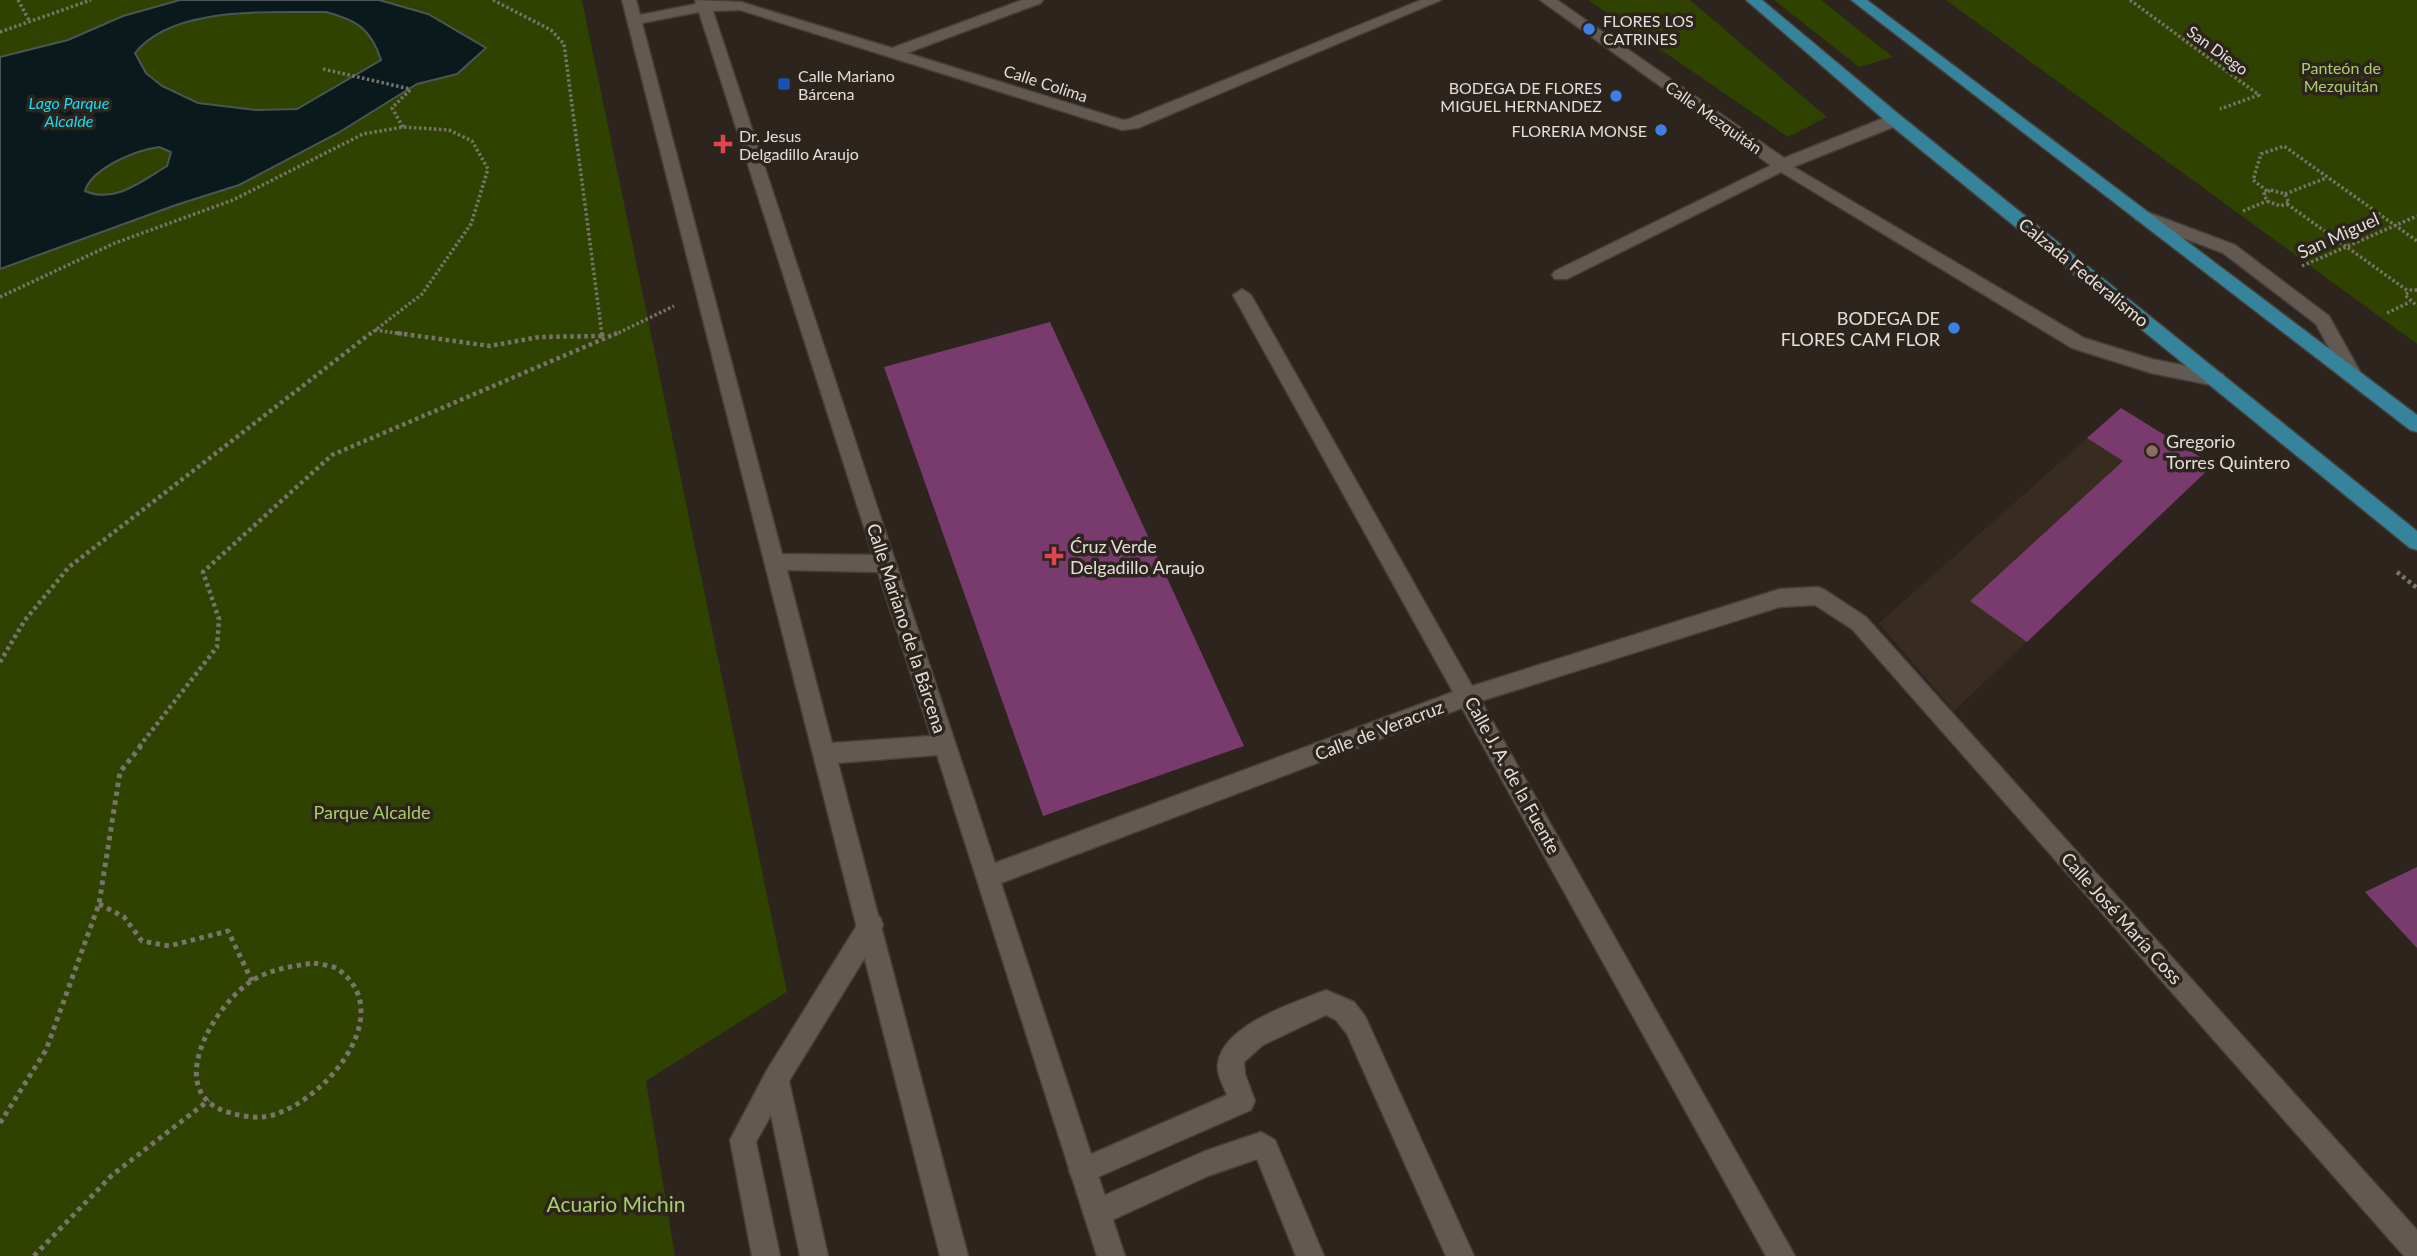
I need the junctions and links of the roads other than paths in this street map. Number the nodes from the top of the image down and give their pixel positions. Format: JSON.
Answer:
{"nodes":[{"id":1,"x":1037,"y":0,"type":"edge"},
{"id":2,"x":1434,"y":0,"type":"edge"},
{"id":3,"x":1547,"y":0,"type":"edge"},
{"id":4,"x":1753,"y":0,"type":"edge"},
{"id":5,"x":1858,"y":0,"type":"edge"},
{"id":6,"x":703,"y":3,"type":"edge"},
{"id":7,"x":632,"y":10,"type":"edge"},
{"id":8,"x":893,"y":52,"type":"junction"},
{"id":9,"x":1895,"y":120,"type":"junction"},
{"id":10,"x":1782,"y":165,"type":"junction"},
{"id":11,"x":2142,"y":216,"type":"junction"},
{"id":12,"x":1561,"y":275,"type":"dead end"},
{"id":13,"x":1242,"y":295,"type":"dead end"},
{"id":14,"x":2354,"y":377,"type":"junction"},
{"id":15,"x":2216,"y":379,"type":"junction"},
{"id":16,"x":2417,"y":425,"type":"edge"},
{"id":17,"x":2417,"y":542,"type":"edge"},
{"id":18,"x":774,"y":562,"type":"junction"},
{"id":19,"x":887,"y":564,"type":"junction"},
{"id":20,"x":1818,"y":596,"type":"joint"},
{"id":21,"x":1469,"y":696,"type":"junction"},
{"id":22,"x":945,"y":745,"type":"junction"},
{"id":23,"x":824,"y":754,"type":"junction"},
{"id":24,"x":988,"y":877,"type":"junction"},
{"id":25,"x":871,"y":925,"type":"junction"},
{"id":26,"x":776,"y":1079,"type":"junction"},
{"id":27,"x":1082,"y":1171,"type":"junction"},
{"id":28,"x":1097,"y":1213,"type":"junction"},
{"id":29,"x":2417,"y":1250,"type":"edge"},
{"id":30,"x":766,"y":1256,"type":"edge"},
{"id":31,"x":814,"y":1256,"type":"edge"},
{"id":32,"x":954,"y":1256,"type":"edge"},
{"id":33,"x":1111,"y":1256,"type":"edge"},
{"id":34,"x":1310,"y":1256,"type":"edge"},
{"id":35,"x":1460,"y":1256,"type":"edge"},
{"id":36,"x":1781,"y":1256,"type":"edge"}],
"edges":[{"from":1,"to":8,"type":"street"},
{"from":2,"to":8,"type":"street","name":"Calle Colima"},
{"from":3,"to":10,"type":"street","name":"Calle Mezquitán"},
{"from":4,"to":9,"type":"main road","name":"Calzada Federalismo"},
{"from":5,"to":11,"type":"main road"},
{"from":6,"to":7,"type":"street","name":"Calle Colima"},
{"from":6,"to":8,"type":"street","name":"Calle Colima"},
{"from":6,"to":19,"type":"street","name":"Calle Mariano de la Bárcena"},
{"from":7,"to":18,"type":"street"},
{"from":9,"to":10,"type":"street"},
{"from":9,"to":15,"type":"main road","name":"Calzada Federalismo"},
{"from":10,"to":12,"type":"street"},
{"from":10,"to":15,"type":"street","name":"Calle Mezquitán"},
{"from":11,"to":14,"type":"main road"},
{"from":11,"to":14,"type":"street"},
{"from":13,"to":21,"type":"street","name":"Calle J. A. de la Fuente"},
{"from":14,"to":16,"type":"main road"},
{"from":15,"to":17,"type":"main road","name":"Calzada Federalismo"},
{"from":18,"to":19,"type":"street"},
{"from":18,"to":23,"type":"street"},
{"from":19,"to":22,"type":"street","name":"Calle Mariano de la Bárcena"},
{"from":20,"to":21,"type":"street","name":"Calle de Veracruz"},
{"from":20,"to":29,"type":"street","name":"Calle José María Coss"},
{"from":21,"to":24,"type":"street","name":"Calle de Veracruz"},
{"from":21,"to":36,"type":"street","name":"Calle J. A. de la Fuente"},
{"from":22,"to":23,"type":"street"},
{"from":22,"to":24,"type":"street","name":"Calle Mariano de la Bárcena"},
{"from":23,"to":25,"type":"street"},
{"from":24,"to":27,"type":"street","name":"Calle Mariano de la Bárcena"},
{"from":25,"to":26,"type":"street"},
{"from":25,"to":32,"type":"street"},
{"from":26,"to":30,"type":"street"},
{"from":26,"to":31,"type":"street"},
{"from":27,"to":28,"type":"street","name":"Calle Mariano de la Bárcena"},
{"from":27,"to":35,"type":"street"},
{"from":28,"to":33,"type":"street","name":"Calle Mariano de la Bárcena"},
{"from":28,"to":34,"type":"street"}]}
